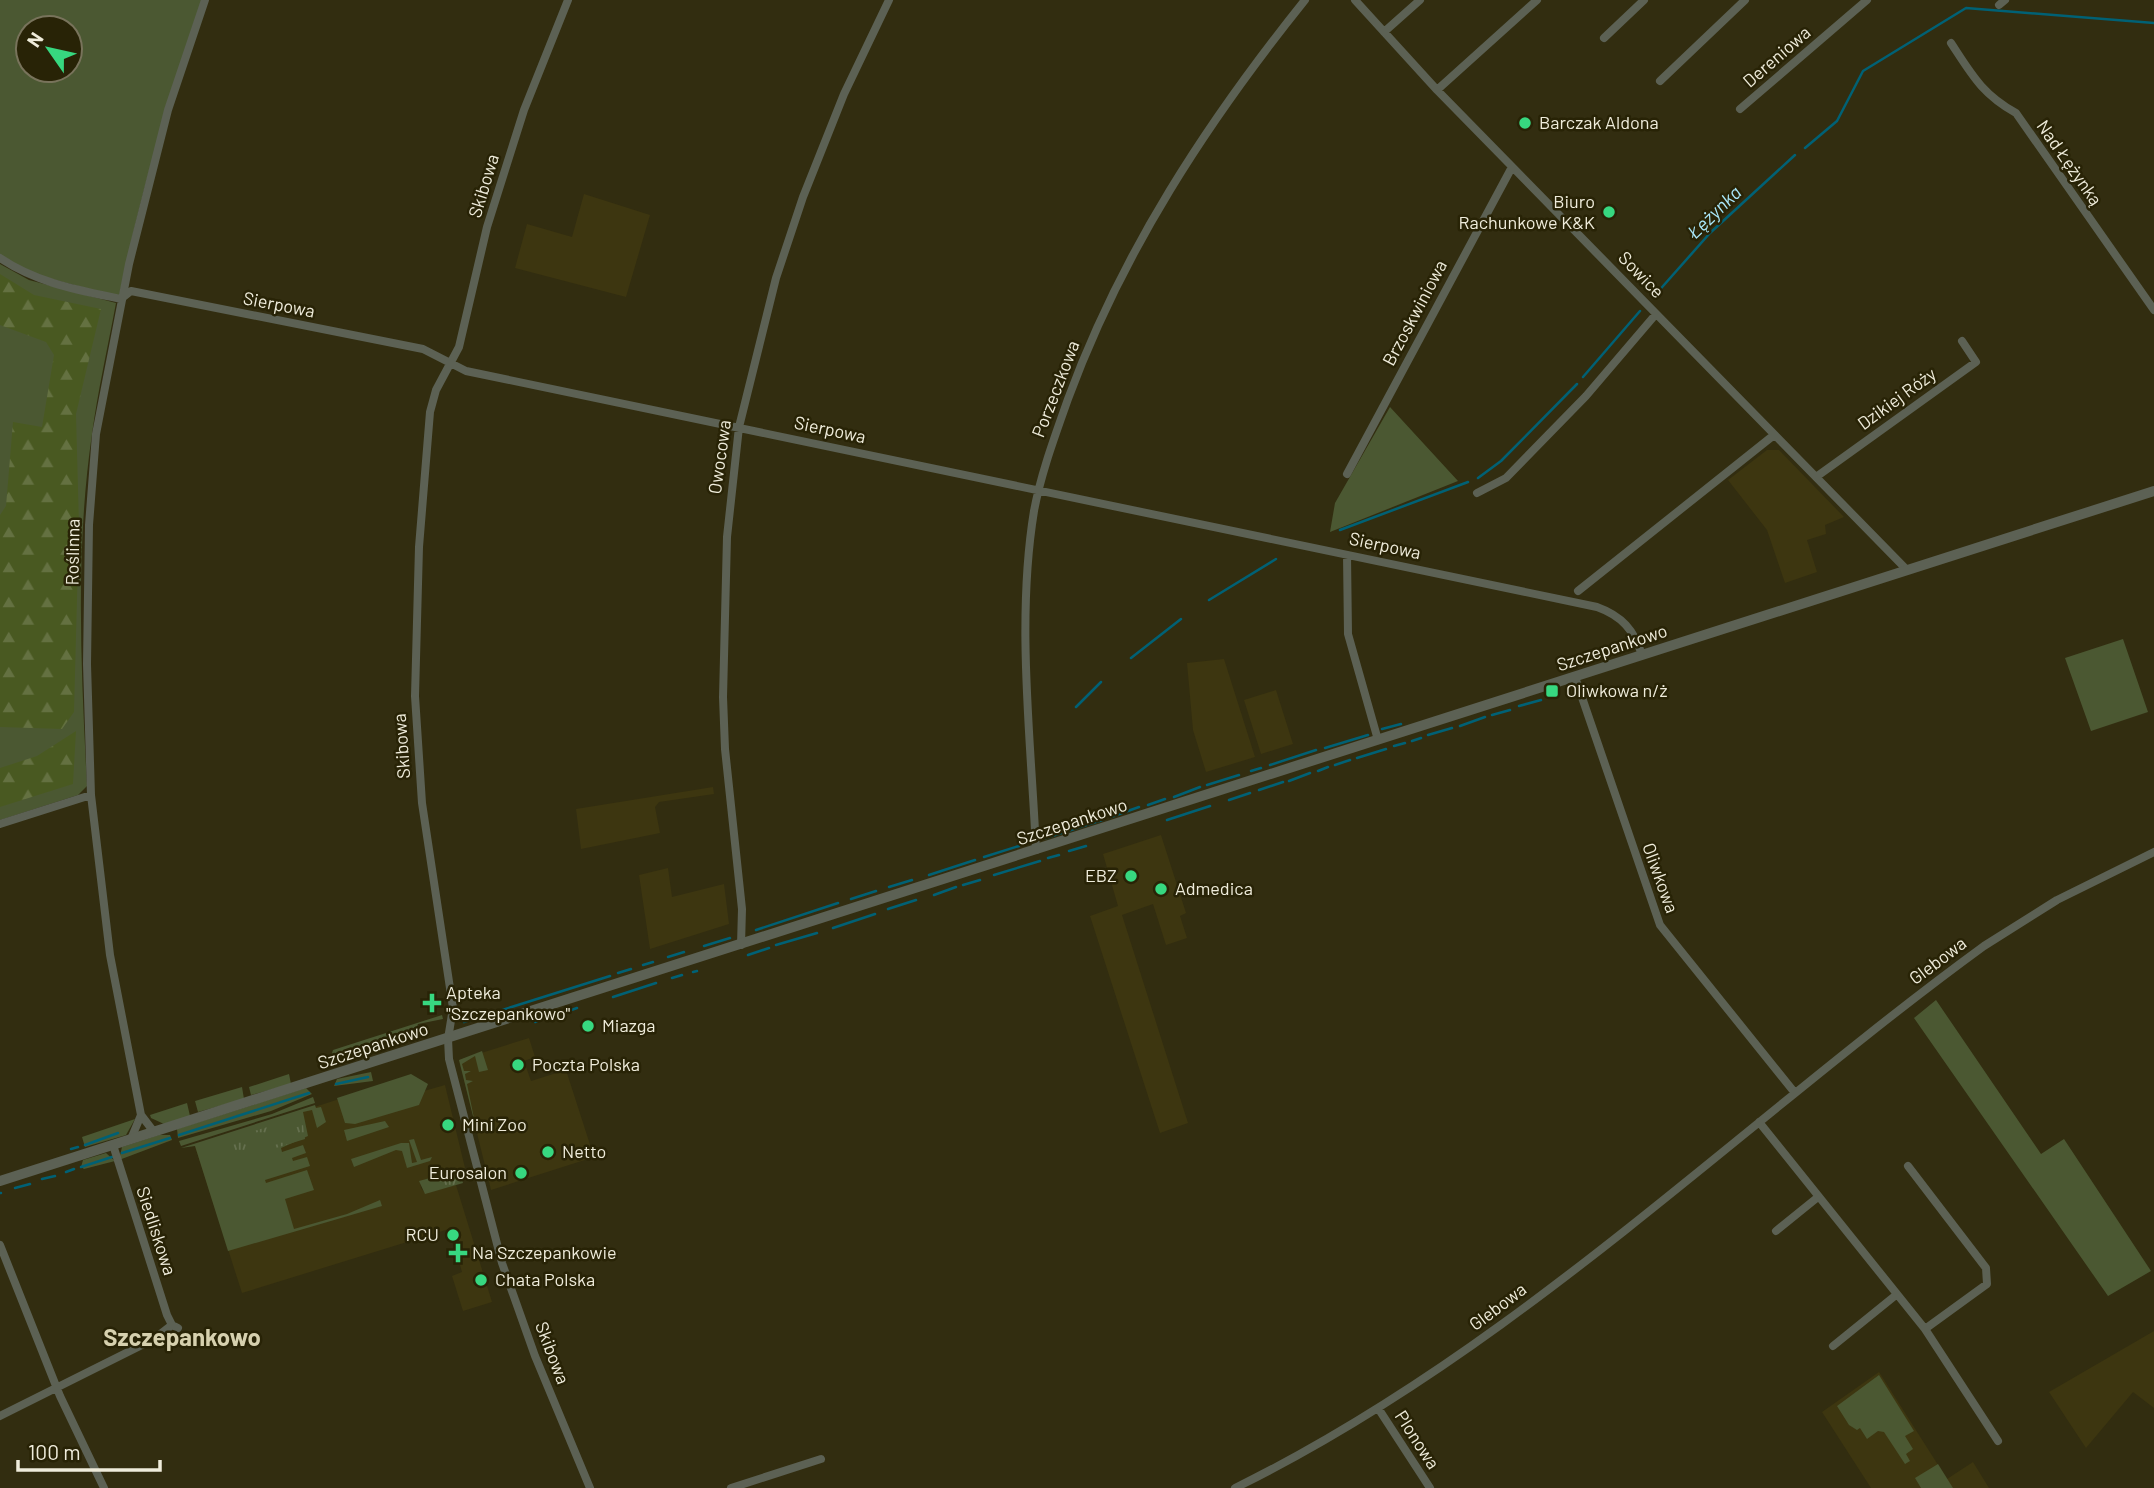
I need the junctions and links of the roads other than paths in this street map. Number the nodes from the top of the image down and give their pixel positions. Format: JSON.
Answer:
{"nodes":[{"id":1,"x":205,"y":0,"type":"edge"},
{"id":2,"x":568,"y":0,"type":"edge"},
{"id":3,"x":889,"y":0,"type":"edge"},
{"id":4,"x":1305,"y":0,"type":"edge"},
{"id":5,"x":1355,"y":0,"type":"edge"},
{"id":6,"x":1420,"y":0,"type":"edge"},
{"id":7,"x":1537,"y":0,"type":"edge"},
{"id":8,"x":1644,"y":0,"type":"edge"},
{"id":9,"x":1745,"y":0,"type":"edge"},
{"id":10,"x":1867,"y":0,"type":"edge"},
{"id":11,"x":1384,"y":32,"type":"junction"},
{"id":12,"x":1604,"y":38,"type":"dead end"},
{"id":13,"x":1951,"y":43,"type":"dead end"},
{"id":14,"x":1660,"y":81,"type":"dead end"},
{"id":15,"x":1437,"y":90,"type":"junction"},
{"id":16,"x":1740,"y":109,"type":"dead end"},
{"id":17,"x":1512,"y":167,"type":"junction"},
{"id":18,"x":0,"y":258,"type":"edge"},
{"id":19,"x":121,"y":299,"type":"junction"},
{"id":20,"x":2154,"y":310,"type":"edge"},
{"id":21,"x":1656,"y":314,"type":"junction"},
{"id":22,"x":1962,"y":341,"type":"dead end"},
{"id":23,"x":451,"y":365,"type":"junction"},
{"id":24,"x":739,"y":427,"type":"junction"},
{"id":25,"x":1774,"y":435,"type":"junction"},
{"id":26,"x":1347,"y":474,"type":"dead end"},
{"id":27,"x":1815,"y":477,"type":"junction"},
{"id":28,"x":1039,"y":488,"type":"junction"},
{"id":29,"x":2154,"y":491,"type":"edge"},
{"id":30,"x":1477,"y":494,"type":"dead end"},
{"id":31,"x":1347,"y":555,"type":"junction"},
{"id":32,"x":1907,"y":570,"type":"junction"},
{"id":33,"x":1578,"y":591,"type":"dead end"},
{"id":34,"x":1642,"y":655,"type":"junction"},
{"id":35,"x":1575,"y":677,"type":"junction"},
{"id":36,"x":1378,"y":740,"type":"junction"},
{"id":37,"x":91,"y":795,"type":"junction"},
{"id":38,"x":0,"y":824,"type":"edge"},
{"id":39,"x":1036,"y":850,"type":"junction"},
{"id":40,"x":2154,"y":852,"type":"edge"},
{"id":41,"x":741,"y":945,"type":"junction"},
{"id":42,"x":448,"y":1039,"type":"junction"},
{"id":43,"x":1796,"y":1093,"type":"junction"},
{"id":44,"x":141,"y":1115,"type":"junction"},
{"id":45,"x":1759,"y":1122,"type":"junction"},
{"id":46,"x":154,"y":1132,"type":"junction"},
{"id":47,"x":131,"y":1139,"type":"junction"},
{"id":48,"x":113,"y":1145,"type":"junction"},
{"id":49,"x":1908,"y":1166,"type":"dead end"},
{"id":50,"x":0,"y":1181,"type":"edge"},
{"id":51,"x":1818,"y":1197,"type":"junction"},
{"id":52,"x":1776,"y":1231,"type":"dead end"},
{"id":53,"x":0,"y":1245,"type":"edge"},
{"id":54,"x":1896,"y":1295,"type":"junction"},
{"id":55,"x":1925,"y":1329,"type":"junction"},
{"id":56,"x":1833,"y":1346,"type":"dead end"},
{"id":57,"x":58,"y":1387,"type":"junction"},
{"id":58,"x":1378,"y":1408,"type":"junction"},
{"id":59,"x":0,"y":1416,"type":"edge"},
{"id":60,"x":1998,"y":1441,"type":"dead end"},
{"id":61,"x":821,"y":1459,"type":"dead end"},
{"id":62,"x":104,"y":1488,"type":"edge"},
{"id":63,"x":590,"y":1488,"type":"edge"},
{"id":64,"x":731,"y":1488,"type":"edge"},
{"id":65,"x":1235,"y":1488,"type":"edge"},
{"id":66,"x":1430,"y":1488,"type":"edge"}],
"edges":[{"from":1,"to":19,"type":"street","name":"Roślinna"},
{"from":2,"to":23,"type":"street","name":"Skibowa"},
{"from":3,"to":24,"type":"street","name":"Owocowa"},
{"from":4,"to":28,"type":"street","name":"Porzeczkowa"},
{"from":5,"to":11,"type":"street","name":"Sowice"},
{"from":6,"to":11,"type":"street"},
{"from":7,"to":15,"type":"street"},
{"from":8,"to":12,"type":"street"},
{"from":9,"to":14,"type":"street"},
{"from":10,"to":16,"type":"street","name":"Dereniowa"},
{"from":11,"to":15,"type":"street","name":"Sowice"},
{"from":13,"to":20,"type":"street","name":"Nad Łężynką"},
{"from":15,"to":17,"type":"street","name":"Sowice"},
{"from":17,"to":21,"type":"street","name":"Sowice"},
{"from":17,"to":26,"type":"street","name":"Brzoskwiniowa"},
{"from":18,"to":19,"type":"street","name":"Sierpowa"},
{"from":19,"to":23,"type":"street","name":"Sierpowa"},
{"from":19,"to":37,"type":"street","name":"Roślinna"},
{"from":21,"to":25,"type":"street","name":"Sowice"},
{"from":21,"to":30,"type":"street"},
{"from":22,"to":27,"type":"street","name":"Dzikiej Róży"},
{"from":23,"to":24,"type":"street","name":"Sierpowa"},
{"from":23,"to":42,"type":"street","name":"Skibowa"},
{"from":24,"to":28,"type":"street","name":"Sierpowa"},
{"from":24,"to":41,"type":"street","name":"Owocowa"},
{"from":25,"to":27,"type":"street","name":"Sowice"},
{"from":25,"to":33,"type":"street"},
{"from":27,"to":32,"type":"street","name":"Sowice"},
{"from":28,"to":31,"type":"street","name":"Sierpowa"},
{"from":28,"to":39,"type":"street","name":"Porzeczkowa"},
{"from":29,"to":32,"type":"street","name":"Szczepankowo"},
{"from":31,"to":34,"type":"street","name":"Sierpowa"},
{"from":31,"to":36,"type":"street"},
{"from":32,"to":34,"type":"street","name":"Szczepankowo"},
{"from":34,"to":35,"type":"street","name":"Szczepankowo"},
{"from":35,"to":36,"type":"street","name":"Szczepankowo"},
{"from":35,"to":43,"type":"street","name":"Oliwkowa"},
{"from":36,"to":39,"type":"street","name":"Szczepankowo"},
{"from":37,"to":38,"type":"street"},
{"from":37,"to":44,"type":"street","name":"Roślinna"},
{"from":39,"to":41,"type":"street","name":"Szczepankowo"},
{"from":40,"to":43,"type":"street","name":"Glebowa"},
{"from":41,"to":42,"type":"street","name":"Szczepankowo"},
{"from":42,"to":46,"type":"street","name":"Szczepankowo"},
{"from":42,"to":63,"type":"street","name":"Skibowa"},
{"from":43,"to":45,"type":"street","name":"Glebowa"},
{"from":44,"to":46,"type":"street","name":"Roślinna"},
{"from":44,"to":47,"type":"street"},
{"from":45,"to":51,"type":"street"},
{"from":45,"to":58,"type":"street","name":"Glebowa"},
{"from":46,"to":47,"type":"street","name":"Szczepankowo"},
{"from":47,"to":48,"type":"street","name":"Szczepankowo"},
{"from":48,"to":50,"type":"street","name":"Szczepankowo"},
{"from":48,"to":57,"type":"street","name":"Siedliskowa"},
{"from":49,"to":55,"type":"street"},
{"from":51,"to":52,"type":"street"},
{"from":51,"to":54,"type":"street"},
{"from":53,"to":57,"type":"street"},
{"from":54,"to":55,"type":"street"},
{"from":54,"to":56,"type":"street"},
{"from":55,"to":60,"type":"street"},
{"from":57,"to":59,"type":"street","name":"Siedliskowa"},
{"from":57,"to":62,"type":"street"},
{"from":58,"to":65,"type":"street","name":"Glebowa"},
{"from":58,"to":66,"type":"street","name":"Plonowa"},
{"from":61,"to":64,"type":"street"}]}
